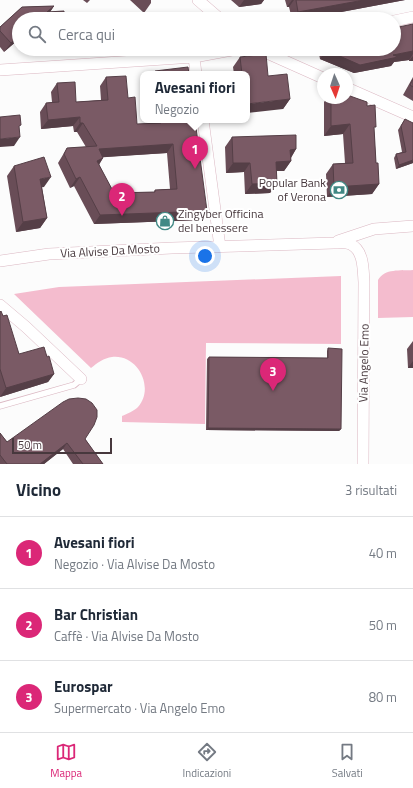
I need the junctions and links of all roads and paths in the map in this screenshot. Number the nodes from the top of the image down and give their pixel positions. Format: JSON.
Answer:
{"nodes":[{"id":1,"x":198,"y":0,"type":"edge"},
{"id":2,"x":212,"y":12,"type":"edge"},
{"id":3,"x":413,"y":17,"type":"edge"},
{"id":4,"x":401,"y":20,"type":"edge"},
{"id":5,"x":199,"y":56,"type":"edge"},
{"id":6,"x":274,"y":56,"type":"edge"},
{"id":7,"x":194,"y":57,"type":"junction"},
{"id":8,"x":0,"y":70,"type":"edge"},
{"id":9,"x":196,"y":71,"type":"edge"},
{"id":10,"x":317,"y":75,"type":"edge"},
{"id":11,"x":353,"y":91,"type":"edge"},
{"id":12,"x":413,"y":117,"type":"edge"},
{"id":13,"x":203,"y":123,"type":"edge"},
{"id":14,"x":413,"y":226,"type":"edge"},
{"id":15,"x":334,"y":243,"type":"junction"},
{"id":16,"x":220,"y":247,"type":"junction"},
{"id":17,"x":0,"y":261,"type":"edge"},
{"id":18,"x":363,"y":263,"type":"joint"},
{"id":19,"x":0,"y":305,"type":"edge"},
{"id":20,"x":81,"y":379,"type":"joint"},
{"id":21,"x":0,"y":406,"type":"edge"},
{"id":22,"x":363,"y":464,"type":"edge"}],
"edges":[{"from":1,"to":2,"type":"street"},
{"from":3,"to":4,"type":"street"},
{"from":5,"to":7,"type":"street"},
{"from":6,"to":10,"type":"street"},
{"from":7,"to":8,"type":"street"},
{"from":7,"to":9,"type":"street"},
{"from":11,"to":12,"type":"street"},
{"from":13,"to":16,"type":"street"},
{"from":14,"to":15,"type":"street","name":"Via Alvise Da Mosto"},
{"from":15,"to":16,"type":"street","name":"Via Alvise Da Mosto"},
{"from":15,"to":18,"type":"street","name":"Via Alvise Da Mosto"},
{"from":16,"to":17,"type":"street","name":"Via Alvise Da Mosto"},
{"from":18,"to":22,"type":"street","name":"Via Angelo Emo"},
{"from":19,"to":20,"type":"street"},
{"from":20,"to":21,"type":"lane"}]}
